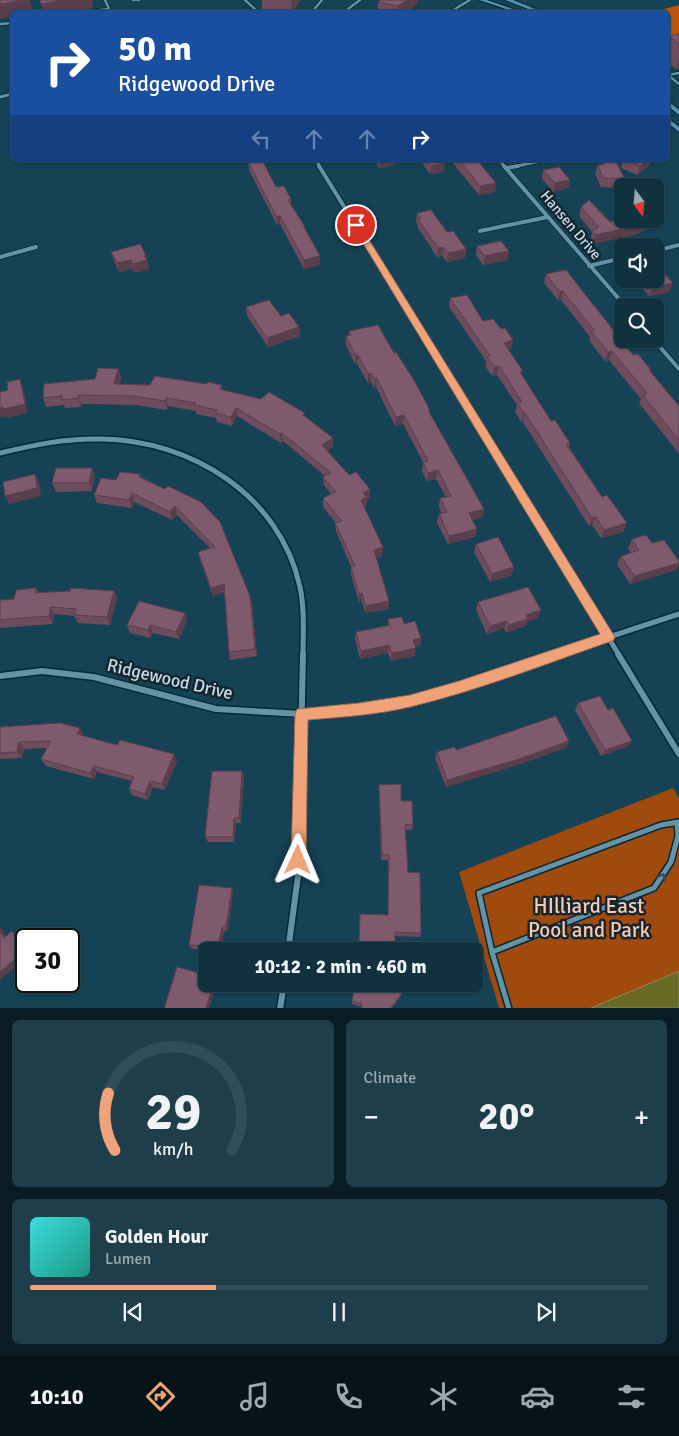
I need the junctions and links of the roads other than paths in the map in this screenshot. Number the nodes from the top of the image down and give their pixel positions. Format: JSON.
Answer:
{"nodes":[{"id":1,"x":105,"y":0,"type":"edge"},
{"id":2,"x":133,"y":0,"type":"edge"},
{"id":3,"x":138,"y":0,"type":"edge"},
{"id":4,"x":245,"y":0,"type":"edge"},
{"id":5,"x":322,"y":0,"type":"edge"},
{"id":6,"x":360,"y":0,"type":"edge"},
{"id":7,"x":470,"y":0,"type":"edge"},
{"id":8,"x":482,"y":0,"type":"edge"},
{"id":9,"x":508,"y":0,"type":"edge"},
{"id":10,"x":250,"y":1,"type":"edge"},
{"id":11,"x":100,"y":10,"type":"edge"},
{"id":12,"x":314,"y":10,"type":"edge"},
{"id":13,"x":347,"y":10,"type":"edge"},
{"id":14,"x":453,"y":10,"type":"edge"},
{"id":15,"x":513,"y":10,"type":"edge"},
{"id":16,"x":535,"y":10,"type":"edge"},
{"id":17,"x":317,"y":162,"type":"edge"},
{"id":18,"x":501,"y":162,"type":"edge"},
{"id":19,"x":536,"y":162,"type":"edge"},
{"id":20,"x":506,"y":168,"type":"junction"},
{"id":21,"x":548,"y":217,"type":"junction"},
{"id":22,"x":480,"y":230,"type":"dead end"},
{"id":23,"x":679,"y":245,"type":"edge"},
{"id":24,"x":36,"y":247,"type":"dead end"},
{"id":25,"x":664,"y":249,"type":"edge"},
{"id":26,"x":0,"y":257,"type":"edge"},
{"id":27,"x":614,"y":260,"type":"edge"},
{"id":28,"x":589,"y":266,"type":"junction"},
{"id":29,"x":617,"y":298,"type":"edge"},
{"id":30,"x":661,"y":348,"type":"edge"},
{"id":31,"x":679,"y":369,"type":"edge"},
{"id":32,"x":0,"y":453,"type":"edge"},
{"id":33,"x":679,"y":614,"type":"edge"},
{"id":34,"x":609,"y":637,"type":"junction"},
{"id":35,"x":0,"y":676,"type":"edge"},
{"id":36,"x":302,"y":714,"type":"junction"},
{"id":37,"x":679,"y":754,"type":"edge"},
{"id":38,"x":678,"y":822,"type":"edge"},
{"id":39,"x":289,"y":942,"type":"edge"},
{"id":40,"x":492,"y":952,"type":"junction"},
{"id":41,"x":283,"y":992,"type":"edge"},
{"id":42,"x":280,"y":1008,"type":"edge"},
{"id":43,"x":509,"y":1008,"type":"edge"}],
"edges":[{"from":1,"to":11,"type":"lane"},
{"from":2,"to":3,"type":"lane"},
{"from":4,"to":10,"type":"lane"},
{"from":5,"to":12,"type":"lane"},
{"from":6,"to":13,"type":"lane"},
{"from":7,"to":14,"type":"lane"},
{"from":8,"to":15,"type":"main road"},
{"from":9,"to":16,"type":"main road"},
{"from":17,"to":34,"type":"street"},
{"from":18,"to":20,"type":"street","name":"Hansen Drive"},
{"from":19,"to":20,"type":"street"},
{"from":20,"to":21,"type":"street","name":"Hansen Drive"},
{"from":21,"to":22,"type":"street"},
{"from":21,"to":28,"type":"street","name":"Hansen Drive"},
{"from":23,"to":25,"type":"street"},
{"from":24,"to":26,"type":"street"},
{"from":27,"to":28,"type":"street"},
{"from":28,"to":29,"type":"street","name":"Hansen Drive"},
{"from":30,"to":31,"type":"street"},
{"from":32,"to":36,"type":"street"},
{"from":33,"to":34,"type":"street","name":"Ridgewood Drive"},
{"from":34,"to":36,"type":"street","name":"Ridgewood Drive"},
{"from":34,"to":37,"type":"street"},
{"from":35,"to":36,"type":"street","name":"Ridgewood Drive"},
{"from":36,"to":39,"type":"street"},
{"from":40,"to":38,"type":"lane","one_way":true},
{"from":38,"to":40,"type":"lane"},
{"from":40,"to":43,"type":"lane"},
{"from":41,"to":42,"type":"street"}]}
